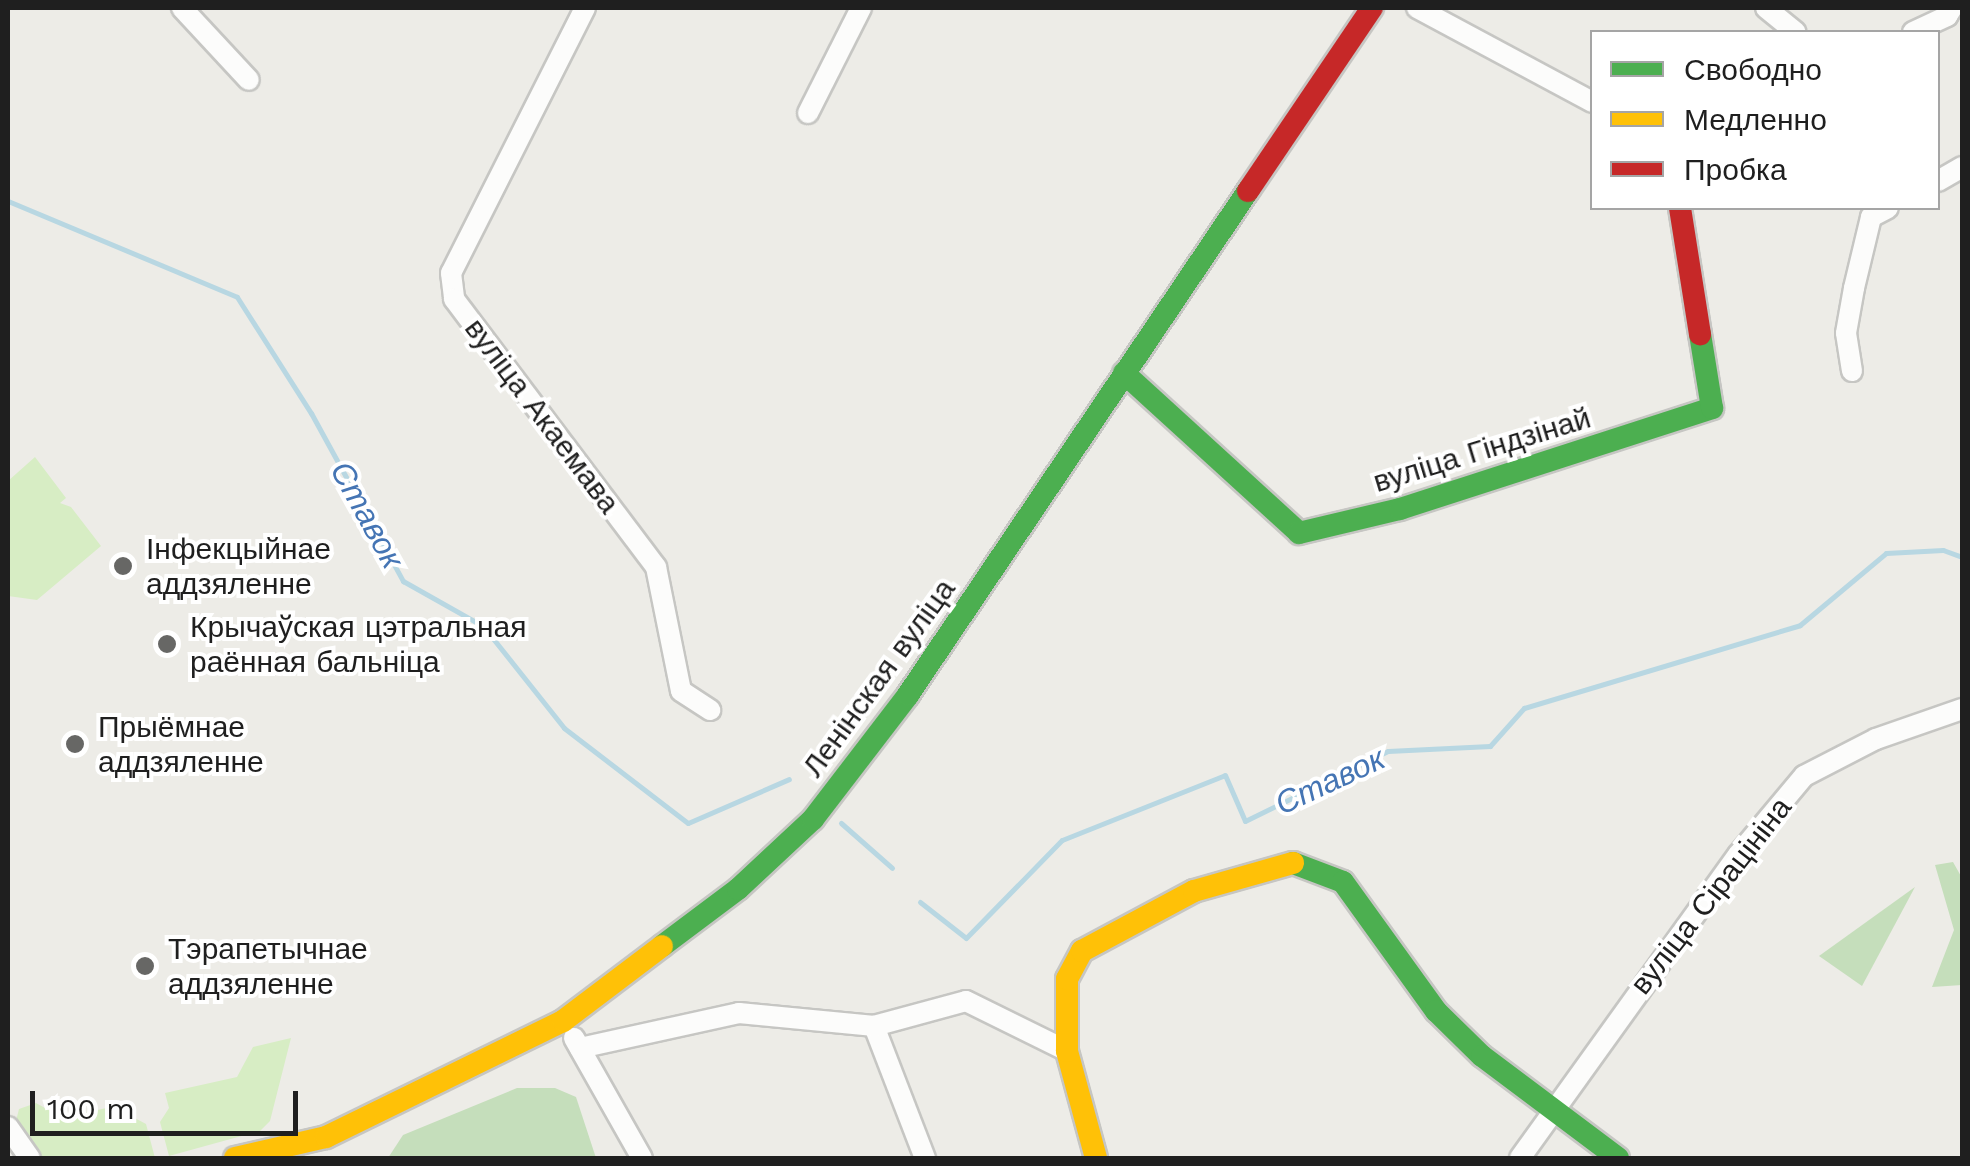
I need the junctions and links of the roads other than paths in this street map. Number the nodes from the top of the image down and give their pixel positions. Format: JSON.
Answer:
{"nodes":[{"id":1,"x":182,"y":8,"type":"edge"},
{"id":2,"x":585,"y":8,"type":"edge"},
{"id":3,"x":862,"y":8,"type":"edge"},
{"id":4,"x":1372,"y":8,"type":"edge"},
{"id":5,"x":1418,"y":8,"type":"edge"},
{"id":6,"x":1766,"y":8,"type":"edge"},
{"id":7,"x":1949,"y":12,"type":"edge"},
{"id":8,"x":1794,"y":30,"type":"edge"},
{"id":9,"x":1917,"y":30,"type":"edge"},
{"id":10,"x":249,"y":80,"type":"dead end"},
{"id":11,"x":1590,"y":101,"type":"edge"},
{"id":12,"x":808,"y":113,"type":"dead end"},
{"id":13,"x":1962,"y":167,"type":"edge"},
{"id":14,"x":1940,"y":179,"type":"edge"},
{"id":15,"x":1680,"y":210,"type":"edge"},
{"id":16,"x":1884,"y":210,"type":"edge"},
{"id":17,"x":1852,"y":371,"type":"dead end"},
{"id":18,"x":1124,"y":373,"type":"junction"},
{"id":19,"x":1962,"y":709,"type":"edge"},
{"id":20,"x":710,"y":710,"type":"dead end"},
{"id":21,"x":563,"y":1022,"type":"junction"},
{"id":22,"x":874,"y":1026,"type":"junction"},
{"id":23,"x":580,"y":1048,"type":"junction"},
{"id":24,"x":1067,"y":1052,"type":"junction"},
{"id":25,"x":1550,"y":1110,"type":"junction"},
{"id":26,"x":8,"y":1127,"type":"edge"},
{"id":27,"x":30,"y":1158,"type":"edge"},
{"id":28,"x":235,"y":1158,"type":"edge"},
{"id":29,"x":642,"y":1158,"type":"edge"},
{"id":30,"x":925,"y":1158,"type":"edge"},
{"id":31,"x":1096,"y":1158,"type":"edge"},
{"id":32,"x":1520,"y":1158,"type":"edge"},
{"id":33,"x":1618,"y":1158,"type":"edge"}],
"edges":[{"from":1,"to":10,"type":"street"},
{"from":2,"to":20,"type":"street","name":"вуліца Акаемава"},
{"from":3,"to":12,"type":"street"},
{"from":4,"to":18,"type":"street","name":"Ленінская вуліца"},
{"from":5,"to":11,"type":"street"},
{"from":6,"to":8,"type":"street"},
{"from":7,"to":9,"type":"street"},
{"from":13,"to":14,"type":"street"},
{"from":15,"to":18,"type":"street","name":"вуліца Гіндзінай"},
{"from":16,"to":17,"type":"street"},
{"from":18,"to":21,"type":"street","name":"Ленінская вуліца"},
{"from":19,"to":25,"type":"street","name":"вуліца Сірацініна"},
{"from":21,"to":23,"type":"street"},
{"from":21,"to":28,"type":"street","name":"Ленінская вуліца"},
{"from":22,"to":23,"type":"street"},
{"from":22,"to":24,"type":"street"},
{"from":22,"to":30,"type":"street"},
{"from":23,"to":29,"type":"street"},
{"from":24,"to":25,"type":"street"},
{"from":24,"to":31,"type":"street"},
{"from":25,"to":32,"type":"street","name":"вуліца Сірацініна"},
{"from":25,"to":33,"type":"street"},
{"from":26,"to":27,"type":"street"}]}
